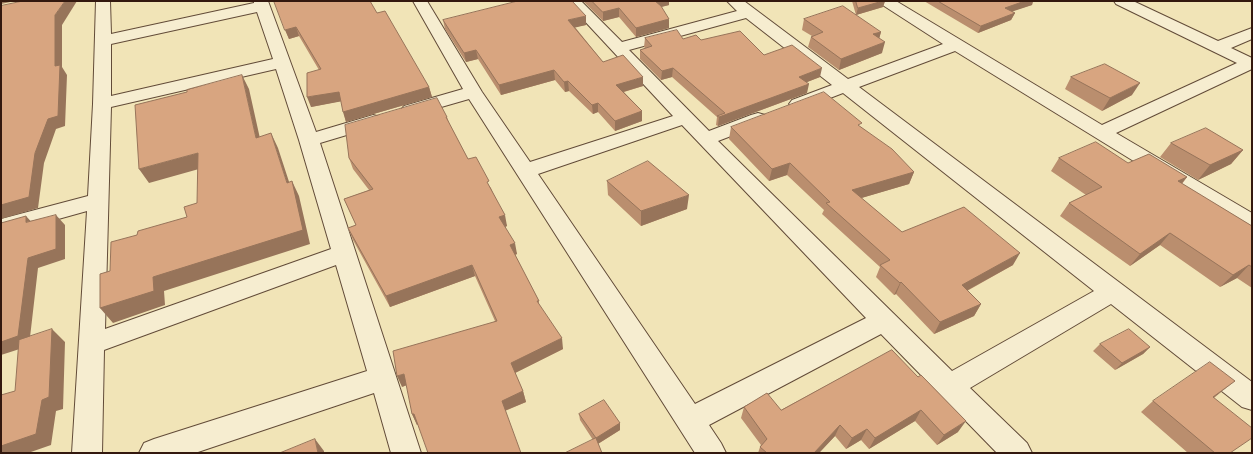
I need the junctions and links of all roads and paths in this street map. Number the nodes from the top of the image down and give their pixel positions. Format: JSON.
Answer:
{"nodes":[{"id":1,"x":103,"y":1,"type":"edge"},
{"id":2,"x":420,"y":1,"type":"edge"},
{"id":3,"x":573,"y":1,"type":"edge"},
{"id":4,"x":886,"y":1,"type":"edge"},
{"id":5,"x":1121,"y":1,"type":"edge"},
{"id":6,"x":262,"y":4,"type":"edge"},
{"id":7,"x":742,"y":6,"type":"edge"},
{"id":8,"x":1252,"y":33,"type":"edge"},
{"id":9,"x":103,"y":41,"type":"junction"},
{"id":10,"x":956,"y":45,"type":"junction"},
{"id":11,"x":1219,"y":47,"type":"junction"},
{"id":12,"x":619,"y":48,"type":"junction"},
{"id":13,"x":282,"y":62,"type":"junction"},
{"id":14,"x":1251,"y":64,"type":"edge"},
{"id":15,"x":846,"y":86,"type":"junction"},
{"id":16,"x":473,"y":92,"type":"junction"},
{"id":17,"x":102,"y":104,"type":"junction"},
{"id":18,"x":685,"y":118,"type":"junction"},
{"id":19,"x":1100,"y":132,"type":"junction"},
{"id":20,"x":706,"y":139,"type":"junction"},
{"id":21,"x":309,"y":140,"type":"junction"},
{"id":22,"x":525,"y":171,"type":"junction"},
{"id":23,"x":98,"y":200,"type":"junction"},
{"id":24,"x":1248,"y":216,"type":"edge"},
{"id":25,"x":1,"y":227,"type":"edge"},
{"id":26,"x":344,"y":254,"type":"junction"},
{"id":27,"x":1112,"y":292,"type":"junction"},
{"id":28,"x":884,"y":321,"type":"junction"},
{"id":29,"x":92,"y":344,"type":"junction"},
{"id":30,"x":383,"y":378,"type":"junction"},
{"id":31,"x":950,"y":386,"type":"junction"},
{"id":32,"x":1252,"y":398,"type":"edge"},
{"id":33,"x":690,"y":421,"type":"junction"},
{"id":34,"x":87,"y":453,"type":"edge"},
{"id":35,"x":154,"y":453,"type":"edge"},
{"id":36,"x":406,"y":453,"type":"edge"},
{"id":37,"x":711,"y":453,"type":"edge"},
{"id":38,"x":1017,"y":453,"type":"edge"}],
"edges":[{"from":1,"to":9,"type":"street"},
{"from":2,"to":16,"type":"street"},
{"from":3,"to":12,"type":"street"},
{"from":4,"to":10,"type":"street"},
{"from":5,"to":11,"type":"street"},
{"from":6,"to":9,"type":"street"},
{"from":6,"to":13,"type":"street"},
{"from":7,"to":12,"type":"street"},
{"from":7,"to":15,"type":"street"},
{"from":8,"to":11,"type":"street"},
{"from":9,"to":17,"type":"street"},
{"from":10,"to":15,"type":"street"},
{"from":10,"to":19,"type":"street"},
{"from":11,"to":14,"type":"street"},
{"from":12,"to":18,"type":"street"},
{"from":13,"to":17,"type":"street"},
{"from":13,"to":21,"type":"street"},
{"from":14,"to":19,"type":"street"},
{"from":15,"to":20,"type":"street"},
{"from":15,"to":27,"type":"street"},
{"from":16,"to":21,"type":"street"},
{"from":16,"to":22,"type":"street"},
{"from":17,"to":23,"type":"street"},
{"from":18,"to":20,"type":"street"},
{"from":18,"to":22,"type":"street"},
{"from":19,"to":24,"type":"street"},
{"from":20,"to":28,"type":"street"},
{"from":21,"to":26,"type":"street"},
{"from":22,"to":33,"type":"street"},
{"from":23,"to":25,"type":"street"},
{"from":23,"to":29,"type":"street"},
{"from":26,"to":29,"type":"street"},
{"from":26,"to":30,"type":"street"},
{"from":27,"to":31,"type":"street"},
{"from":27,"to":32,"type":"street"},
{"from":28,"to":31,"type":"street"},
{"from":28,"to":33,"type":"street"},
{"from":29,"to":34,"type":"street"},
{"from":30,"to":35,"type":"street"},
{"from":30,"to":36,"type":"street"},
{"from":31,"to":38,"type":"street"},
{"from":33,"to":37,"type":"street"}]}
